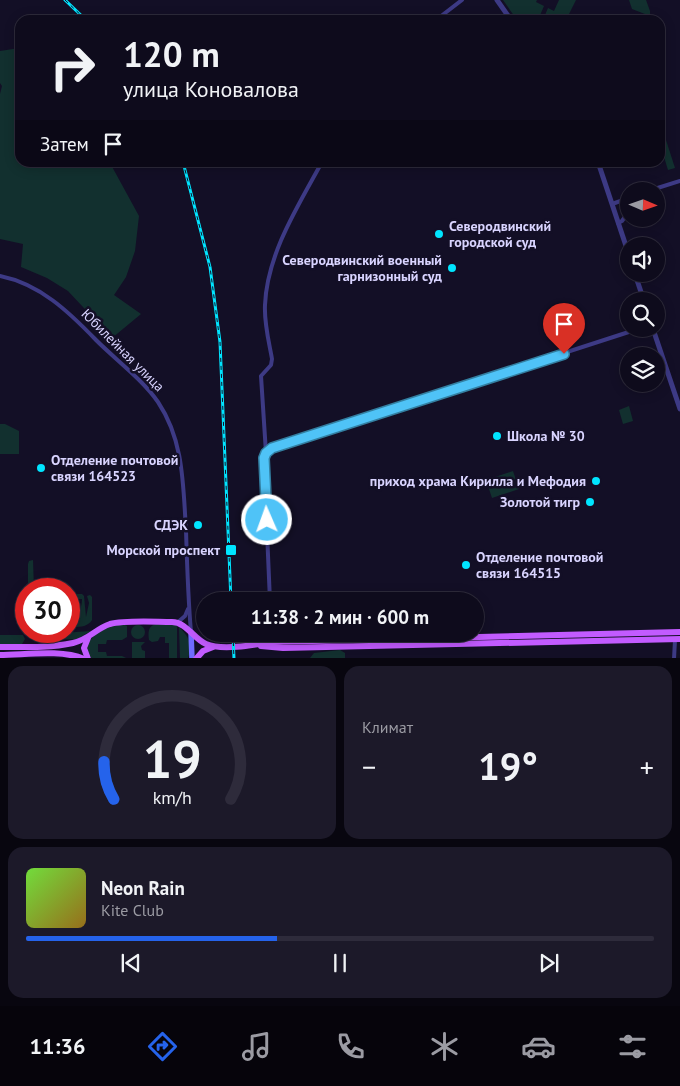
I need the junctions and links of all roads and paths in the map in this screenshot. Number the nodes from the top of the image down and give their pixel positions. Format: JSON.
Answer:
{"nodes":[{"id":1,"x":462,"y":0,"type":"edge"},
{"id":2,"x":497,"y":0,"type":"edge"},
{"id":3,"x":442,"y":15,"type":"edge"},
{"id":4,"x":508,"y":15,"type":"edge"},
{"id":5,"x":319,"y":167,"type":"edge"},
{"id":6,"x":600,"y":167,"type":"edge"},
{"id":7,"x":680,"y":181,"type":"edge"},
{"id":8,"x":665,"y":186,"type":"edge"},
{"id":9,"x":620,"y":201,"type":"edge"},
{"id":10,"x":612,"y":204,"type":"junction"},
{"id":11,"x":618,"y":222,"type":"joint"},
{"id":12,"x":623,"y":237,"type":"edge"},
{"id":13,"x":0,"y":276,"type":"edge"},
{"id":14,"x":620,"y":335,"type":"edge"},
{"id":15,"x":656,"y":337,"type":"edge"},
{"id":16,"x":680,"y":409,"type":"edge"},
{"id":17,"x":266,"y":453,"type":"junction"},
{"id":18,"x":270,"y":592,"type":"edge"},
{"id":19,"x":189,"y":606,"type":"junction"},
{"id":20,"x":178,"y":622,"type":"junction"},
{"id":21,"x":191,"y":632,"type":"junction"},
{"id":22,"x":677,"y":636,"type":"edge"},
{"id":23,"x":88,"y":638,"type":"junction"},
{"id":24,"x":60,"y":645,"type":"junction"},
{"id":25,"x":271,"y":645,"type":"joint"},
{"id":26,"x":214,"y":646,"type":"junction"},
{"id":27,"x":0,"y":647,"type":"edge"},
{"id":28,"x":60,"y":654,"type":"junction"},
{"id":29,"x":0,"y":655,"type":"edge"},
{"id":30,"x":84,"y":658,"type":"edge"},
{"id":31,"x":88,"y":658,"type":"edge"},
{"id":32,"x":192,"y":658,"type":"edge"},
{"id":33,"x":196,"y":658,"type":"edge"},
{"id":34,"x":674,"y":658,"type":"edge"}],
"edges":[{"from":1,"to":3,"type":"street"},
{"from":2,"to":4,"type":"street"},
{"from":5,"to":17,"type":"street"},
{"from":6,"to":10,"type":"street"},
{"from":7,"to":8,"type":"street"},
{"from":9,"to":10,"type":"street"},
{"from":10,"to":11,"type":"street"},
{"from":11,"to":12,"type":"street"},
{"from":13,"to":19,"type":"street","name":"Юбилейная улица"},
{"from":14,"to":17,"type":"street"},
{"from":15,"to":16,"type":"street"},
{"from":17,"to":18,"type":"street"},
{"from":19,"to":20,"type":"street"},
{"from":19,"to":21,"type":"street","name":"Юбилейная улица"},
{"from":20,"to":21,"type":"main road"},
{"from":20,"to":23,"type":"main road"},
{"from":21,"to":26,"type":"main road"},
{"from":21,"to":32,"type":"main road","name":"Юбилейная улица"},
{"from":22,"to":25,"type":"main road"},
{"from":22,"to":34,"type":"street"},
{"from":23,"to":24,"type":"main road"},
{"from":23,"to":31,"type":"main road"},
{"from":24,"to":27,"type":"main road"},
{"from":24,"to":28,"type":"main road"},
{"from":25,"to":26,"type":"main road"},
{"from":26,"to":33,"type":"main road"},
{"from":28,"to":29,"type":"main road"},
{"from":28,"to":30,"type":"main road"}]}
